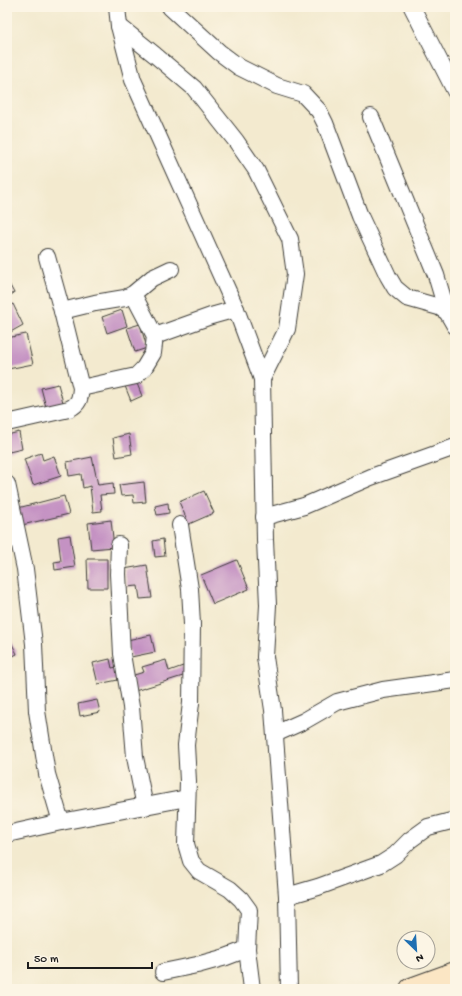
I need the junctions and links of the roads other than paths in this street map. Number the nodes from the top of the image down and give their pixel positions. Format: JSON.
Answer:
{"nodes":[{"id":1,"x":117,"y":7,"type":"edge"},
{"id":2,"x":170,"y":7,"type":"edge"},
{"id":3,"x":412,"y":7,"type":"edge"},
{"id":4,"x":119,"y":26,"type":"junction"},
{"id":5,"x":455,"y":91,"type":"edge"},
{"id":6,"x":371,"y":117,"type":"dead end"},
{"id":7,"x":47,"y":257,"type":"dead end"},
{"id":8,"x":171,"y":269,"type":"dead end"},
{"id":9,"x":133,"y":294,"type":"junction"},
{"id":10,"x":236,"y":309,"type":"junction"},
{"id":11,"x":62,"y":311,"type":"junction"},
{"id":12,"x":447,"y":312,"type":"junction"},
{"id":13,"x":455,"y":326,"type":"edge"},
{"id":14,"x":155,"y":336,"type":"junction"},
{"id":15,"x":262,"y":379,"type":"junction"},
{"id":16,"x":82,"y":388,"type":"junction"},
{"id":17,"x":7,"y":423,"type":"edge"},
{"id":18,"x":455,"y":447,"type":"edge"},
{"id":19,"x":7,"y":484,"type":"edge"},
{"id":20,"x":264,"y":517,"type":"junction"},
{"id":21,"x":180,"y":525,"type":"dead end"},
{"id":22,"x":119,"y":545,"type":"dead end"},
{"id":23,"x":455,"y":680,"type":"edge"},
{"id":24,"x":275,"y":734,"type":"junction"},
{"id":25,"x":187,"y":798,"type":"junction"},
{"id":26,"x":144,"y":807,"type":"junction"},
{"id":27,"x":455,"y":820,"type":"edge"},
{"id":28,"x":61,"y":822,"type":"junction"},
{"id":29,"x":7,"y":834,"type":"edge"},
{"id":30,"x":287,"y":896,"type":"junction"},
{"id":31,"x":247,"y":949,"type":"junction"},
{"id":32,"x":163,"y":972,"type":"dead end"},
{"id":33,"x":455,"y":973,"type":"edge"},
{"id":34,"x":252,"y":989,"type":"edge"},
{"id":35,"x":290,"y":989,"type":"edge"},
{"id":36,"x":411,"y":989,"type":"edge"}],
"edges":[{"from":1,"to":4,"type":"street"},
{"from":2,"to":12,"type":"street"},
{"from":3,"to":5,"type":"street"},
{"from":4,"to":10,"type":"street"},
{"from":4,"to":15,"type":"street"},
{"from":6,"to":12,"type":"street"},
{"from":7,"to":11,"type":"street"},
{"from":8,"to":9,"type":"street"},
{"from":9,"to":11,"type":"street"},
{"from":9,"to":14,"type":"street"},
{"from":10,"to":14,"type":"street"},
{"from":10,"to":15,"type":"street"},
{"from":11,"to":16,"type":"street"},
{"from":12,"to":13,"type":"street"},
{"from":14,"to":16,"type":"street"},
{"from":15,"to":20,"type":"street"},
{"from":16,"to":17,"type":"street"},
{"from":18,"to":20,"type":"street"},
{"from":19,"to":28,"type":"street"},
{"from":20,"to":24,"type":"street"},
{"from":21,"to":25,"type":"street"},
{"from":22,"to":26,"type":"street"},
{"from":23,"to":24,"type":"street"},
{"from":24,"to":30,"type":"street"},
{"from":25,"to":26,"type":"street"},
{"from":25,"to":31,"type":"street"},
{"from":26,"to":28,"type":"street"},
{"from":27,"to":30,"type":"street"},
{"from":28,"to":29,"type":"street"},
{"from":30,"to":35,"type":"street"},
{"from":31,"to":32,"type":"street"},
{"from":31,"to":34,"type":"street"},
{"from":33,"to":36,"type":"street"}]}
